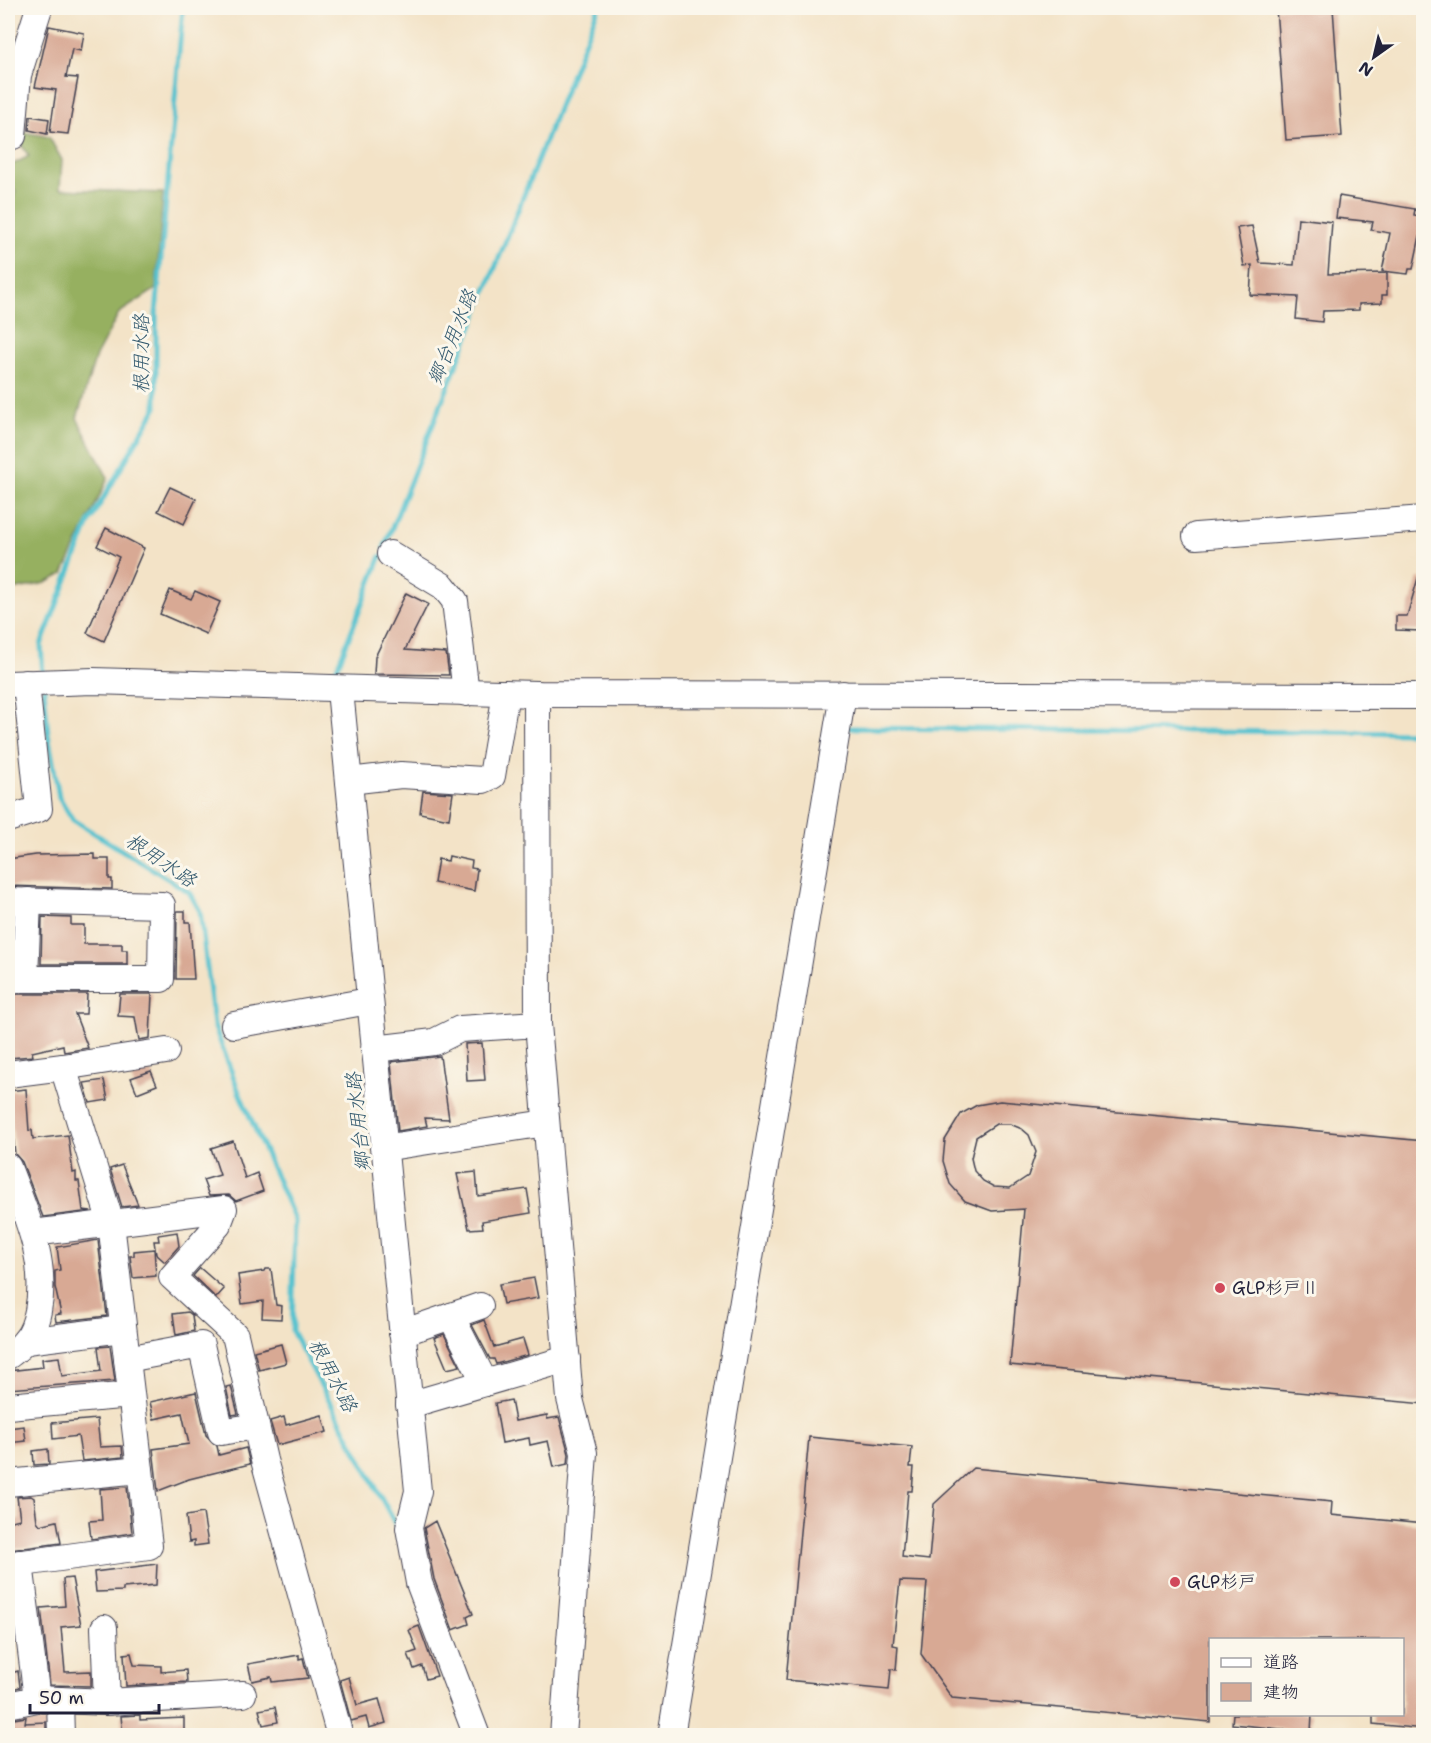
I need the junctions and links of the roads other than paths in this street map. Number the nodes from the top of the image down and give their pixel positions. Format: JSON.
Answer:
{"nodes":[{"id":1,"x":39,"y":8,"type":"edge"},
{"id":2,"x":8,"y":134,"type":"edge"},
{"id":3,"x":1424,"y":519,"type":"edge"},
{"id":4,"x":1196,"y":536,"type":"dead end"},
{"id":5,"x":390,"y":554,"type":"dead end"},
{"id":6,"x":31,"y":683,"type":"edge"},
{"id":7,"x":340,"y":690,"type":"junction"},
{"id":8,"x":466,"y":693,"type":"junction"},
{"id":9,"x":506,"y":693,"type":"junction"},
{"id":10,"x":537,"y":694,"type":"junction"},
{"id":11,"x":843,"y":694,"type":"junction"},
{"id":12,"x":1424,"y":696,"type":"edge"},
{"id":13,"x":349,"y":781,"type":"junction"},
{"id":14,"x":8,"y":819,"type":"edge"},
{"id":15,"x":18,"y":901,"type":"edge"},
{"id":16,"x":16,"y":979,"type":"edge"},
{"id":17,"x":364,"y":1002,"type":"junction"},
{"id":18,"x":538,"y":1024,"type":"junction"},
{"id":19,"x":234,"y":1025,"type":"dead end"},
{"id":20,"x":374,"y":1049,"type":"junction"},
{"id":21,"x":166,"y":1051,"type":"dead end"},
{"id":22,"x":63,"y":1067,"type":"junction"},
{"id":23,"x":8,"y":1074,"type":"edge"},
{"id":24,"x":546,"y":1123,"type":"junction"},
{"id":25,"x":383,"y":1148,"type":"junction"},
{"id":26,"x":8,"y":1167,"type":"edge"},
{"id":27,"x":111,"y":1223,"type":"junction"},
{"id":28,"x":33,"y":1233,"type":"junction"},
{"id":29,"x":480,"y":1306,"type":"dead end"},
{"id":30,"x":451,"y":1316,"type":"junction"},
{"id":31,"x":123,"y":1329,"type":"junction"},
{"id":32,"x":402,"y":1333,"type":"junction"},
{"id":33,"x":17,"y":1348,"type":"edge"},
{"id":34,"x":127,"y":1359,"type":"junction"},
{"id":35,"x":567,"y":1359,"type":"junction"},
{"id":36,"x":485,"y":1383,"type":"junction"},
{"id":37,"x":131,"y":1395,"type":"junction"},
{"id":38,"x":409,"y":1405,"type":"junction"},
{"id":39,"x":8,"y":1406,"type":"edge"},
{"id":40,"x":256,"y":1426,"type":"junction"},
{"id":41,"x":140,"y":1470,"type":"junction"},
{"id":42,"x":8,"y":1483,"type":"edge"},
{"id":43,"x":14,"y":1564,"type":"edge"},
{"id":44,"x":104,"y":1628,"type":"dead end"},
{"id":45,"x":19,"y":1645,"type":"edge"},
{"id":46,"x":243,"y":1694,"type":"dead end"},
{"id":47,"x":48,"y":1700,"type":"junction"},
{"id":48,"x":106,"y":1702,"type":"junction"},
{"id":49,"x":8,"y":1705,"type":"edge"},
{"id":50,"x":61,"y":1736,"type":"edge"},
{"id":51,"x":340,"y":1736,"type":"edge"},
{"id":52,"x":477,"y":1736,"type":"edge"},
{"id":53,"x":563,"y":1736,"type":"edge"},
{"id":54,"x":671,"y":1736,"type":"edge"}],
"edges":[{"from":1,"to":2,"type":"street"},
{"from":3,"to":4,"type":"street"},
{"from":5,"to":8,"type":"street"},
{"from":6,"to":7,"type":"street"},
{"from":6,"to":14,"type":"street"},
{"from":7,"to":8,"type":"street"},
{"from":7,"to":13,"type":"street"},
{"from":8,"to":9,"type":"street"},
{"from":9,"to":10,"type":"street"},
{"from":9,"to":13,"type":"street"},
{"from":10,"to":11,"type":"street"},
{"from":10,"to":18,"type":"street"},
{"from":11,"to":12,"type":"street"},
{"from":11,"to":54,"type":"street"},
{"from":13,"to":17,"type":"street"},
{"from":15,"to":16,"type":"street"},
{"from":15,"to":16,"type":"street"},
{"from":17,"to":19,"type":"street"},
{"from":17,"to":20,"type":"street"},
{"from":18,"to":20,"type":"street"},
{"from":18,"to":24,"type":"street"},
{"from":20,"to":25,"type":"street"},
{"from":21,"to":22,"type":"street"},
{"from":22,"to":23,"type":"street"},
{"from":22,"to":27,"type":"street"},
{"from":24,"to":25,"type":"street"},
{"from":24,"to":35,"type":"street"},
{"from":25,"to":32,"type":"street"},
{"from":26,"to":28,"type":"street"},
{"from":27,"to":28,"type":"street"},
{"from":27,"to":31,"type":"street"},
{"from":27,"to":40,"type":"street"},
{"from":28,"to":33,"type":"street"},
{"from":29,"to":30,"type":"street"},
{"from":30,"to":32,"type":"street"},
{"from":30,"to":36,"type":"street"},
{"from":31,"to":33,"type":"street"},
{"from":31,"to":34,"type":"street"},
{"from":32,"to":38,"type":"street"},
{"from":34,"to":37,"type":"street"},
{"from":34,"to":40,"type":"street"},
{"from":35,"to":36,"type":"street"},
{"from":35,"to":53,"type":"street"},
{"from":36,"to":38,"type":"street"},
{"from":37,"to":39,"type":"street"},
{"from":37,"to":41,"type":"street"},
{"from":38,"to":52,"type":"street"},
{"from":40,"to":51,"type":"street"},
{"from":41,"to":42,"type":"street"},
{"from":41,"to":43,"type":"street"},
{"from":43,"to":45,"type":"street"},
{"from":44,"to":48,"type":"street"},
{"from":45,"to":47,"type":"street"},
{"from":46,"to":48,"type":"street"},
{"from":47,"to":48,"type":"street"},
{"from":47,"to":49,"type":"street"},
{"from":47,"to":50,"type":"street"}]}
